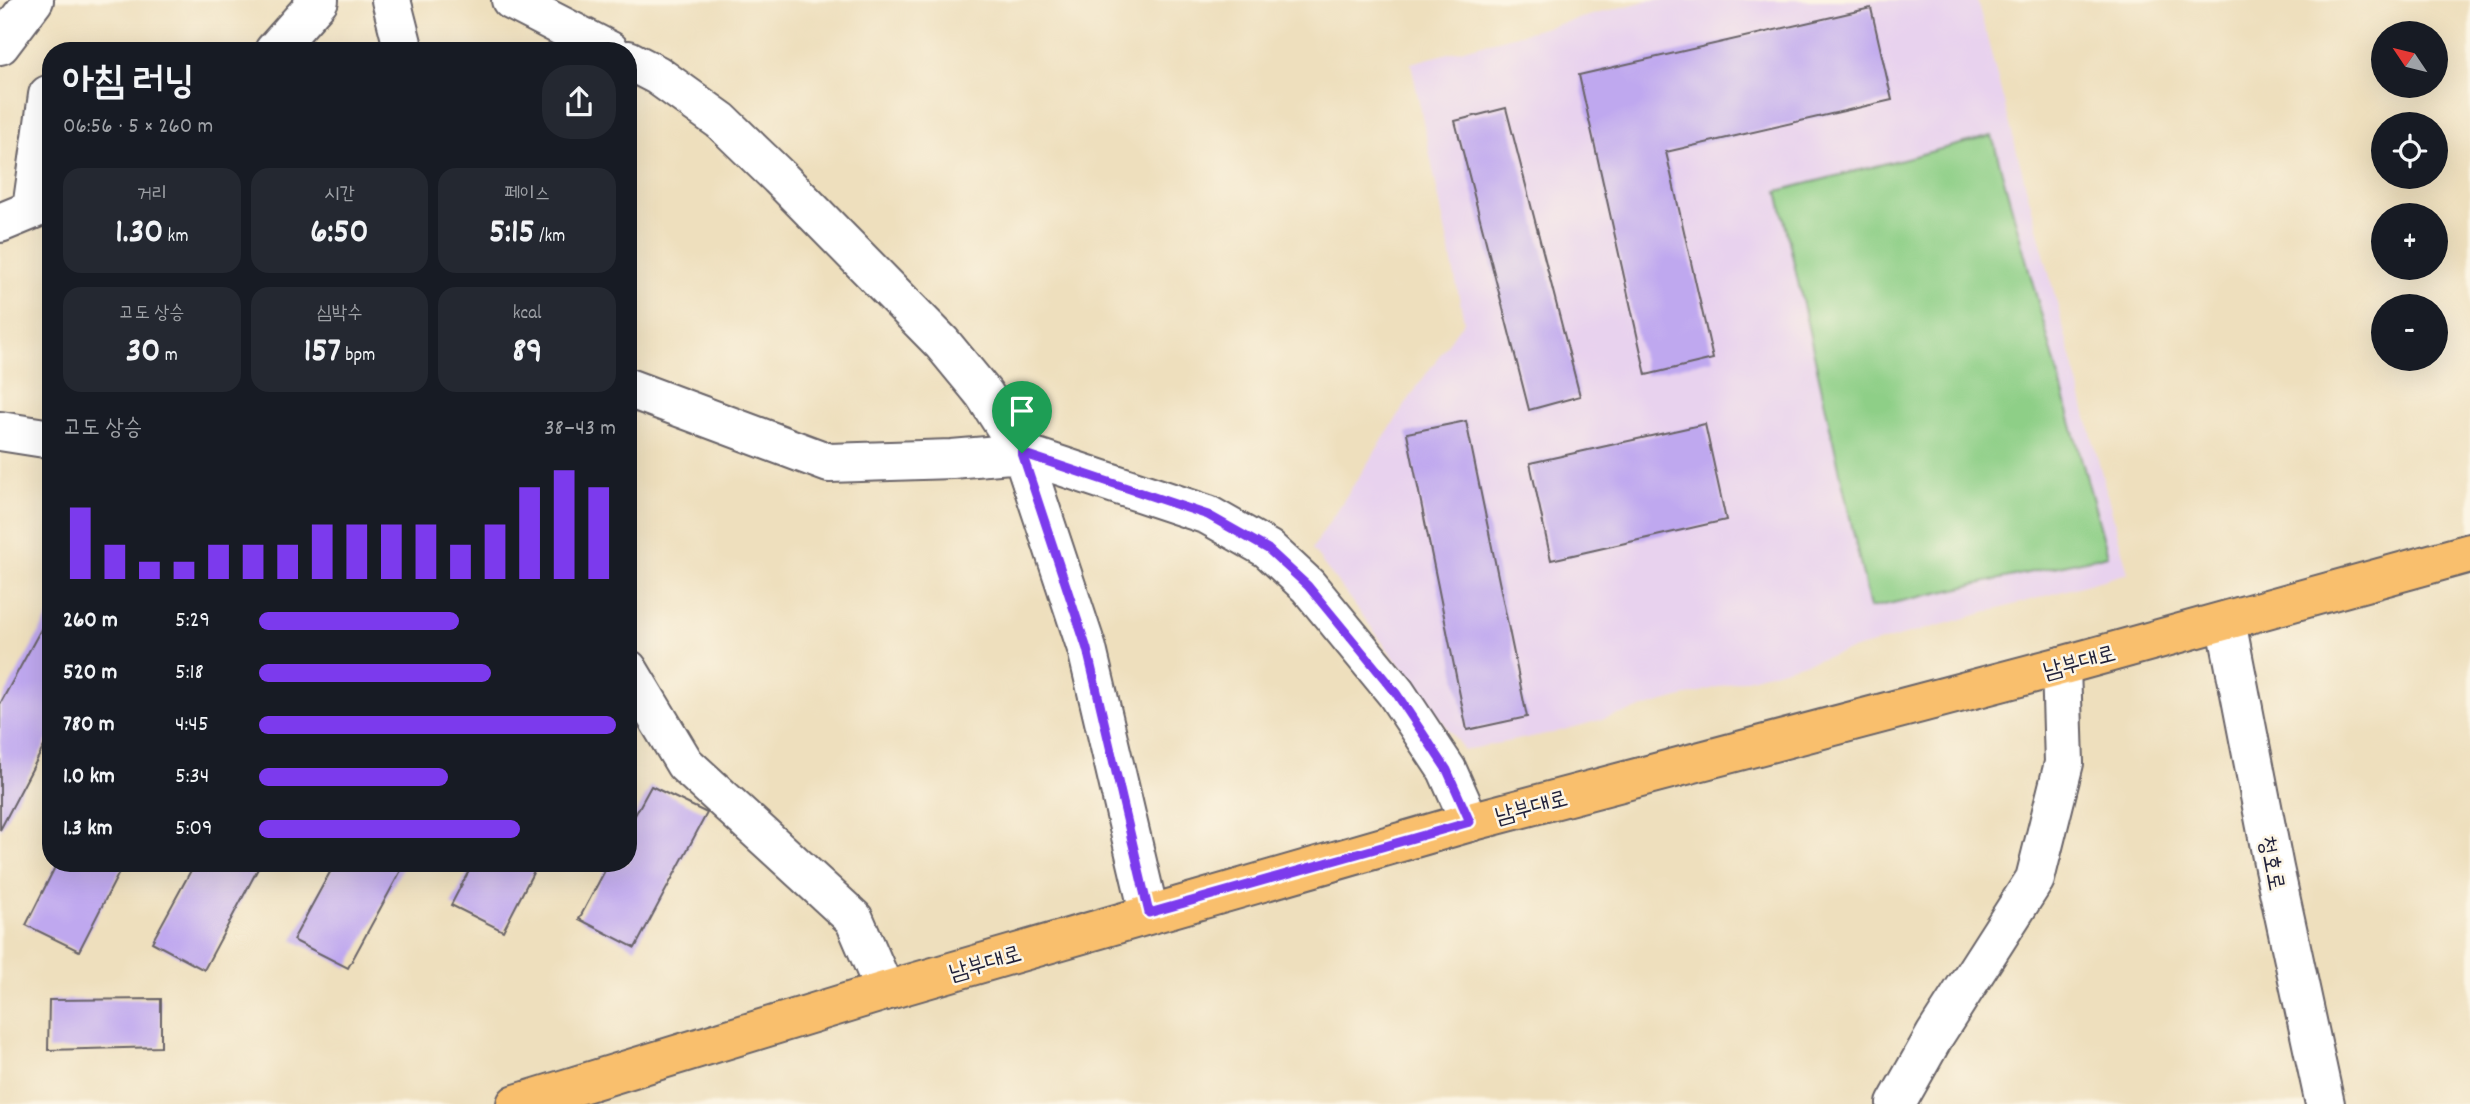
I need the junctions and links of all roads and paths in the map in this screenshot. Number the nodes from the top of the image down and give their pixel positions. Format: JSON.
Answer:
{"nodes":[{"id":1,"x":34,"y":0,"type":"edge"},
{"id":2,"x":320,"y":0,"type":"edge"},
{"id":3,"x":391,"y":0,"type":"edge"},
{"id":4,"x":511,"y":0,"type":"edge"},
{"id":5,"x":282,"y":42,"type":"edge"},
{"id":6,"x":402,"y":42,"type":"edge"},
{"id":7,"x":593,"y":42,"type":"edge"},
{"id":8,"x":0,"y":44,"type":"edge"},
{"id":9,"x":637,"y":65,"type":"edge"},
{"id":10,"x":42,"y":130,"type":"edge"},
{"id":11,"x":28,"y":211,"type":"edge"},
{"id":12,"x":637,"y":391,"type":"edge"},
{"id":13,"x":0,"y":431,"type":"edge"},
{"id":14,"x":42,"y":438,"type":"edge"},
{"id":15,"x":1022,"y":453,"type":"junction"},
{"id":16,"x":2470,"y":553,"type":"edge"},
{"id":17,"x":2227,"y":621,"type":"junction"},
{"id":18,"x":2061,"y":666,"type":"junction"},
{"id":19,"x":637,"y":684,"type":"edge"},
{"id":20,"x":1470,"y":822,"type":"junction"},
{"id":21,"x":1149,"y":913,"type":"junction"},
{"id":22,"x":885,"y":991,"type":"junction"},
{"id":23,"x":516,"y":1104,"type":"edge"},
{"id":24,"x":1896,"y":1104,"type":"edge"},
{"id":25,"x":2325,"y":1104,"type":"edge"}],
"edges":[{"from":1,"to":8,"type":"street"},
{"from":2,"to":5,"type":"street"},
{"from":3,"to":6,"type":"street"},
{"from":4,"to":7,"type":"street"},
{"from":9,"to":15,"type":"street"},
{"from":10,"to":11,"type":"street"},
{"from":12,"to":15,"type":"street"},
{"from":13,"to":14,"type":"street"},
{"from":15,"to":20,"type":"street"},
{"from":15,"to":21,"type":"street"},
{"from":16,"to":17,"type":"main road","name":"남부대로"},
{"from":17,"to":18,"type":"main road","name":"남부대로"},
{"from":17,"to":25,"type":"street","name":"청호로"},
{"from":18,"to":20,"type":"main road","name":"남부대로"},
{"from":18,"to":24,"type":"street"},
{"from":19,"to":22,"type":"street"},
{"from":20,"to":21,"type":"main road","name":"남부대로"},
{"from":21,"to":22,"type":"main road","name":"남부대로"},
{"from":22,"to":23,"type":"main road","name":"남부대로"}]}
